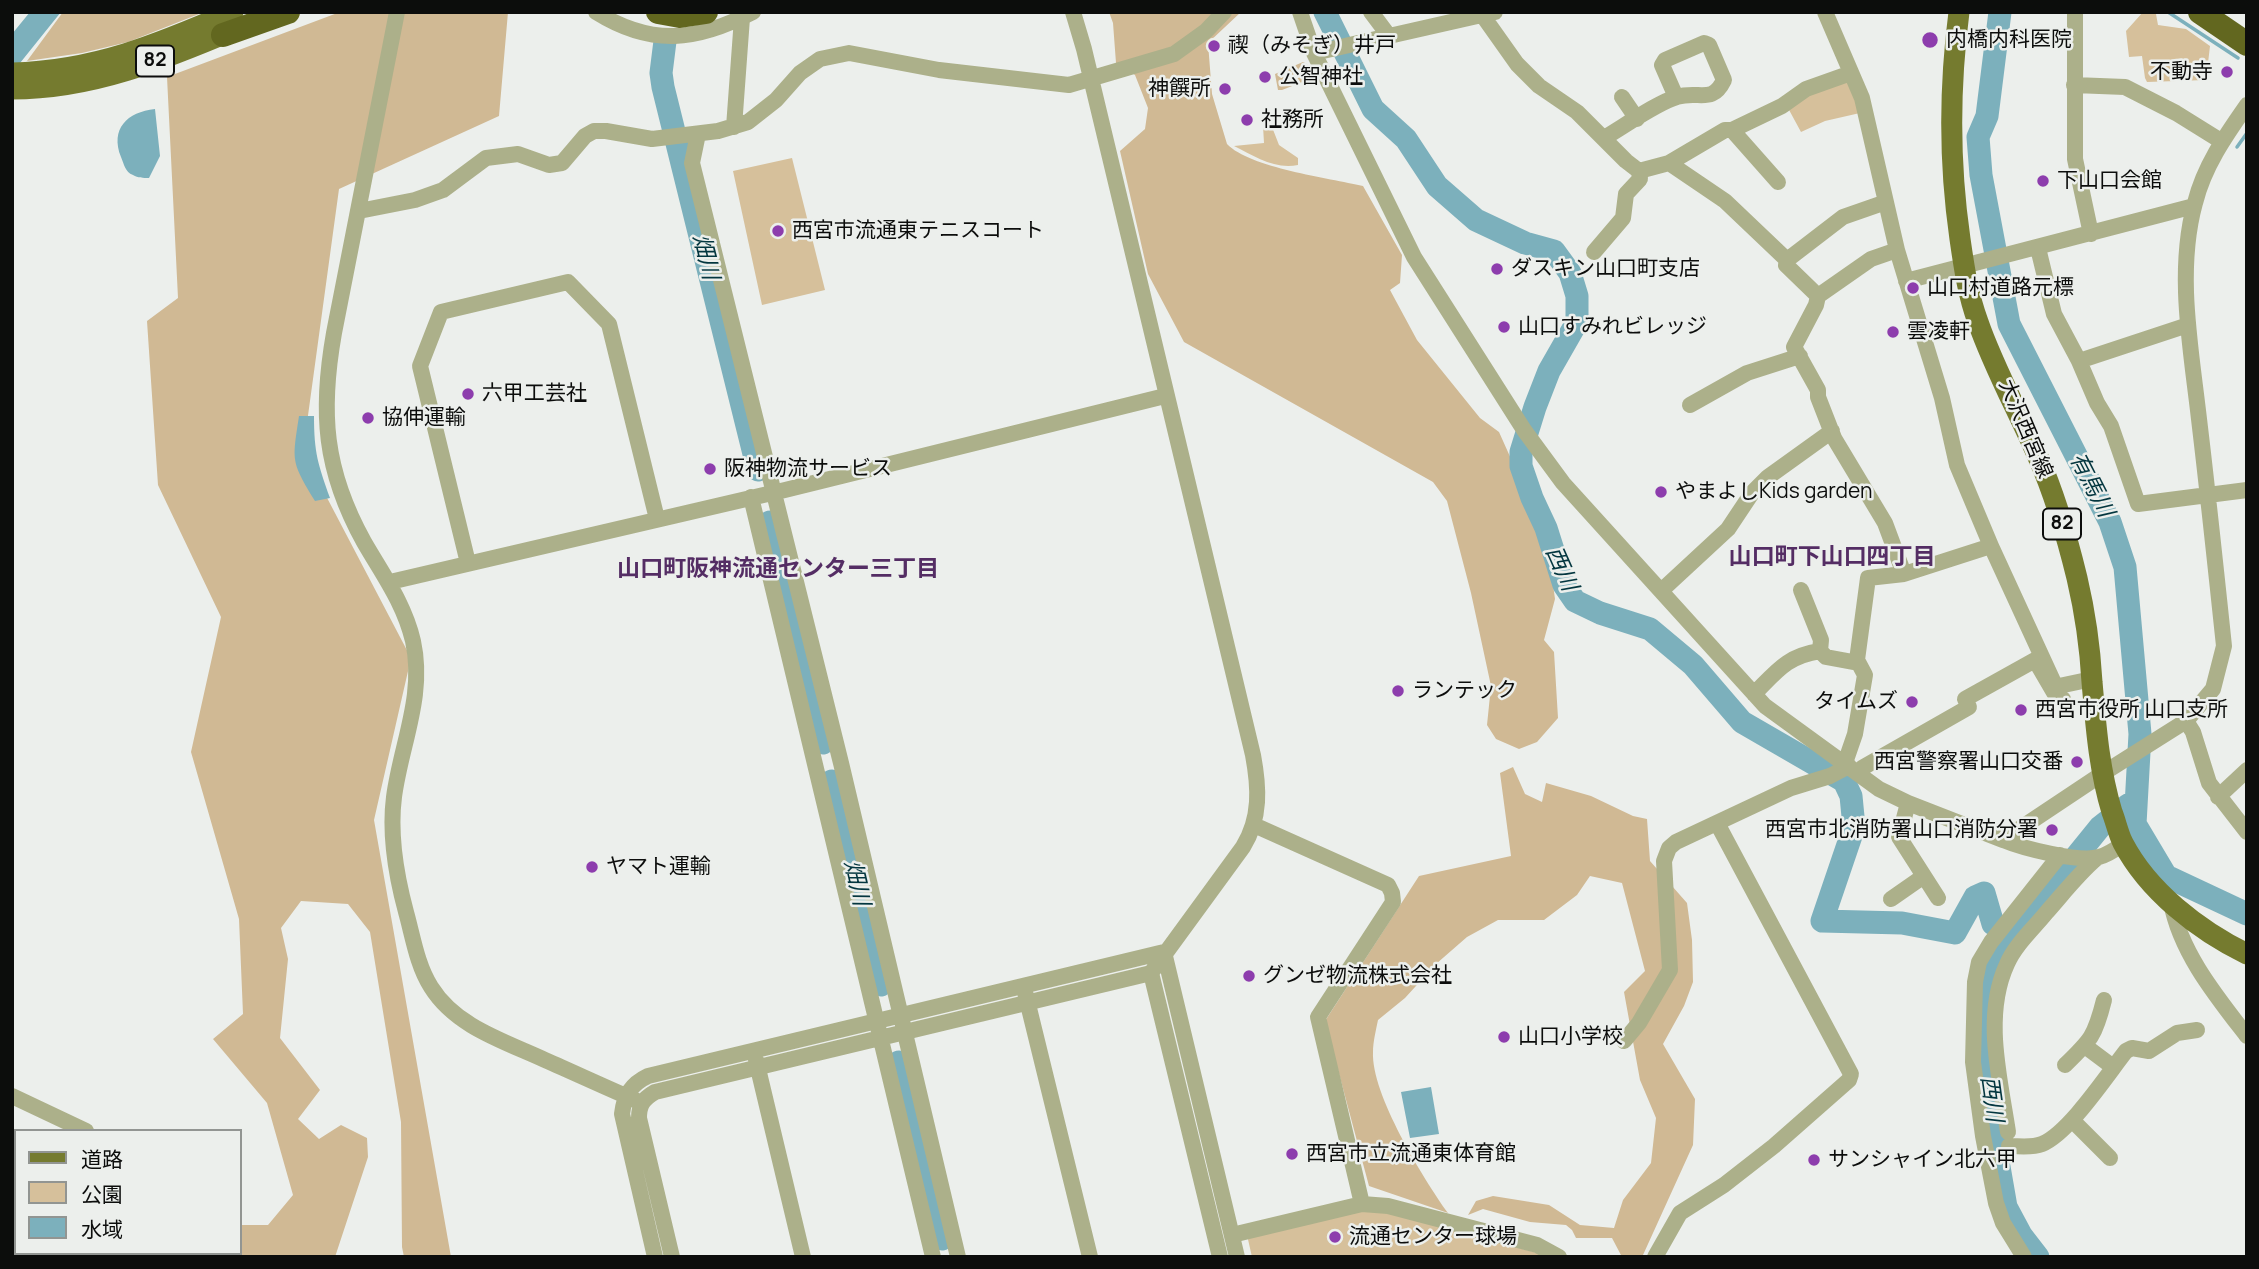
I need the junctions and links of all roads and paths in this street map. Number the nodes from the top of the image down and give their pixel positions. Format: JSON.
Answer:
{"nodes":[{"id":1,"x":275,"y":12,"type":"edge"},
{"id":2,"x":288,"y":12,"type":"edge"},
{"id":3,"x":397,"y":12,"type":"edge"},
{"id":4,"x":596,"y":12,"type":"edge"},
{"id":5,"x":658,"y":12,"type":"edge"},
{"id":6,"x":706,"y":12,"type":"edge"},
{"id":7,"x":1073,"y":12,"type":"edge"},
{"id":8,"x":1224,"y":12,"type":"edge"},
{"id":9,"x":1300,"y":12,"type":"edge"},
{"id":10,"x":1371,"y":12,"type":"edge"},
{"id":11,"x":1825,"y":12,"type":"edge"},
{"id":12,"x":1959,"y":12,"type":"edge"},
{"id":13,"x":2075,"y":12,"type":"edge"},
{"id":14,"x":2200,"y":12,"type":"edge"},
{"id":15,"x":2227,"y":12,"type":"edge"},
{"id":16,"x":1489,"y":14,"type":"edge"},
{"id":17,"x":748,"y":15,"type":"edge"},
{"id":18,"x":228,"y":23,"type":"edge"},
{"id":19,"x":2247,"y":26,"type":"edge"},
{"id":20,"x":1389,"y":36,"type":"junction"},
{"id":21,"x":2247,"y":44,"type":"edge"},
{"id":22,"x":1314,"y":52,"type":"junction"},
{"id":23,"x":12,"y":73,"type":"edge"},
{"id":24,"x":1851,"y":73,"type":"junction"},
{"id":25,"x":1090,"y":79,"type":"junction"},
{"id":26,"x":28,"y":84,"type":"edge"},
{"id":27,"x":2074,"y":85,"type":"junction"},
{"id":28,"x":1622,"y":97,"type":"dead end"},
{"id":29,"x":1676,"y":97,"type":"dead end"},
{"id":30,"x":2247,"y":105,"type":"edge"},
{"id":31,"x":1637,"y":119,"type":"junction"},
{"id":32,"x":734,"y":127,"type":"junction"},
{"id":33,"x":1732,"y":130,"type":"junction"},
{"id":34,"x":698,"y":134,"type":"junction"},
{"id":35,"x":1604,"y":138,"type":"junction"},
{"id":36,"x":2221,"y":141,"type":"junction"},
{"id":37,"x":1669,"y":163,"type":"junction"},
{"id":38,"x":1639,"y":171,"type":"junction"},
{"id":39,"x":1777,"y":182,"type":"dead end"},
{"id":40,"x":1886,"y":202,"type":"junction"},
{"id":41,"x":2194,"y":206,"type":"junction"},
{"id":42,"x":359,"y":211,"type":"junction"},
{"id":43,"x":2091,"y":234,"type":"junction"},
{"id":44,"x":2038,"y":248,"type":"junction"},
{"id":45,"x":1897,"y":250,"type":"junction"},
{"id":46,"x":1594,"y":252,"type":"dead end"},
{"id":47,"x":1787,"y":260,"type":"junction"},
{"id":48,"x":1969,"y":266,"type":"junction"},
{"id":49,"x":1906,"y":281,"type":"junction"},
{"id":50,"x":1818,"y":296,"type":"junction"},
{"id":51,"x":2188,"y":325,"type":"junction"},
{"id":52,"x":1800,"y":356,"type":"junction"},
{"id":53,"x":2079,"y":361,"type":"junction"},
{"id":54,"x":1165,"y":396,"type":"junction"},
{"id":55,"x":1690,"y":405,"type":"dead end"},
{"id":56,"x":1832,"y":431,"type":"junction"},
{"id":57,"x":2247,"y":490,"type":"edge"},
{"id":58,"x":774,"y":493,"type":"junction"},
{"id":59,"x":2208,"y":494,"type":"junction"},
{"id":60,"x":751,"y":497,"type":"junction"},
{"id":61,"x":657,"y":519,"type":"junction"},
{"id":62,"x":1991,"y":546,"type":"junction"},
{"id":63,"x":468,"y":563,"type":"junction"},
{"id":64,"x":1904,"y":574,"type":"junction"},
{"id":65,"x":390,"y":582,"type":"junction"},
{"id":66,"x":1801,"y":590,"type":"dead end"},
{"id":67,"x":1661,"y":591,"type":"junction"},
{"id":68,"x":1821,"y":651,"type":"junction"},
{"id":69,"x":1857,"y":660,"type":"junction"},
{"id":70,"x":2092,"y":679,"type":"junction"},
{"id":71,"x":1754,"y":694,"type":"junction"},
{"id":72,"x":2063,"y":699,"type":"dead end"},
{"id":73,"x":2186,"y":721,"type":"junction"},
{"id":74,"x":841,"y":763,"type":"junction"},
{"id":75,"x":1851,"y":766,"type":"junction"},
{"id":76,"x":816,"y":768,"type":"junction"},
{"id":77,"x":2107,"y":770,"type":"junction"},
{"id":78,"x":2247,"y":770,"type":"edge"},
{"id":79,"x":2218,"y":797,"type":"junction"},
{"id":80,"x":1908,"y":803,"type":"junction"},
{"id":81,"x":1717,"y":823,"type":"junction"},
{"id":82,"x":1254,"y":825,"type":"junction"},
{"id":83,"x":2247,"y":832,"type":"edge"},
{"id":84,"x":2120,"y":836,"type":"junction"},
{"id":85,"x":2003,"y":841,"type":"junction"},
{"id":86,"x":2062,"y":855,"type":"junction"},
{"id":87,"x":2093,"y":858,"type":"junction"},
{"id":88,"x":1924,"y":876,"type":"junction"},
{"id":89,"x":1891,"y":898,"type":"dead end"},
{"id":90,"x":1938,"y":898,"type":"dead end"},
{"id":91,"x":2171,"y":902,"type":"junction"},
{"id":92,"x":1164,"y":953,"type":"junction"},
{"id":93,"x":2247,"y":954,"type":"edge"},
{"id":94,"x":1152,"y":973,"type":"junction"},
{"id":95,"x":1023,"y":986,"type":"junction"},
{"id":96,"x":2104,"y":1000,"type":"dead end"},
{"id":97,"x":1028,"y":1003,"type":"junction"},
{"id":98,"x":901,"y":1015,"type":"junction"},
{"id":99,"x":877,"y":1021,"type":"junction"},
{"id":100,"x":2197,"y":1030,"type":"dead end"},
{"id":101,"x":905,"y":1033,"type":"junction"},
{"id":102,"x":2247,"y":1036,"type":"edge"},
{"id":103,"x":881,"y":1038,"type":"junction"},
{"id":104,"x":1624,"y":1041,"type":"dead end"},
{"id":105,"x":2085,"y":1046,"type":"junction"},
{"id":106,"x":754,"y":1050,"type":"junction"},
{"id":107,"x":2065,"y":1065,"type":"dead end"},
{"id":108,"x":2113,"y":1067,"type":"junction"},
{"id":109,"x":758,"y":1068,"type":"junction"},
{"id":110,"x":12,"y":1096,"type":"edge"},
{"id":111,"x":626,"y":1096,"type":"junction"},
{"id":112,"x":642,"y":1103,"type":"junction"},
{"id":113,"x":2072,"y":1120,"type":"junction"},
{"id":114,"x":82,"y":1129,"type":"edge"},
{"id":115,"x":2000,"y":1139,"type":"junction"},
{"id":116,"x":2109,"y":1158,"type":"dead end"},
{"id":117,"x":1362,"y":1204,"type":"junction"},
{"id":118,"x":1232,"y":1235,"type":"junction"},
{"id":119,"x":69,"y":1255,"type":"edge"},
{"id":120,"x":98,"y":1255,"type":"edge"},
{"id":121,"x":954,"y":1256,"type":"edge"},
{"id":122,"x":655,"y":1257,"type":"edge"},
{"id":123,"x":672,"y":1257,"type":"edge"},
{"id":124,"x":803,"y":1257,"type":"edge"},
{"id":125,"x":933,"y":1257,"type":"edge"},
{"id":126,"x":1090,"y":1257,"type":"edge"},
{"id":127,"x":1220,"y":1257,"type":"edge"},
{"id":128,"x":1237,"y":1257,"type":"edge"},
{"id":129,"x":1559,"y":1257,"type":"edge"},
{"id":130,"x":1655,"y":1257,"type":"edge"},
{"id":131,"x":2024,"y":1257,"type":"edge"}],
"edges":[{"from":1,"to":18,"type":"main road","number":"82"},
{"from":2,"to":18,"type":"highway"},
{"from":3,"to":42,"type":"street"},
{"from":4,"to":17,"type":"street"},
{"from":5,"to":6,"type":"highway"},
{"from":7,"to":25,"type":"street"},
{"from":8,"to":25,"type":"street"},
{"from":9,"to":22,"type":"street"},
{"from":10,"to":20,"type":"street"},
{"from":11,"to":24,"type":"street"},
{"from":12,"to":48,"type":"main road","name":"大沢西宮線","number":"82"},
{"from":13,"to":27,"type":"street"},
{"from":14,"to":21,"type":"highway"},
{"from":15,"to":19,"type":"highway"},
{"from":16,"to":20,"type":"street"},
{"from":16,"to":35,"type":"street"},
{"from":17,"to":32,"type":"street"},
{"from":18,"to":26,"type":"main road","number":"82"},
{"from":20,"to":22,"type":"street"},
{"from":22,"to":67,"type":"street"},
{"from":23,"to":26,"type":"main road","number":"82"},
{"from":24,"to":33,"type":"street"},
{"from":24,"to":40,"type":"street"},
{"from":25,"to":32,"type":"street"},
{"from":25,"to":54,"type":"street"},
{"from":27,"to":36,"type":"street"},
{"from":27,"to":43,"type":"street"},
{"from":28,"to":31,"type":"street"},
{"from":29,"to":31,"type":"street"},
{"from":30,"to":36,"type":"street"},
{"from":31,"to":35,"type":"street"},
{"from":32,"to":34,"type":"street"},
{"from":33,"to":37,"type":"street"},
{"from":33,"to":39,"type":"street"},
{"from":34,"to":42,"type":"street"},
{"from":34,"to":58,"type":"street"},
{"from":35,"to":38,"type":"street"},
{"from":36,"to":41,"type":"street"},
{"from":37,"to":38,"type":"street"},
{"from":37,"to":47,"type":"street"},
{"from":38,"to":46,"type":"street"},
{"from":40,"to":45,"type":"street"},
{"from":40,"to":47,"type":"street"},
{"from":41,"to":43,"type":"street"},
{"from":41,"to":51,"type":"street"},
{"from":42,"to":65,"type":"street"},
{"from":43,"to":44,"type":"street"},
{"from":44,"to":48,"type":"street"},
{"from":44,"to":53,"type":"street"},
{"from":45,"to":49,"type":"street"},
{"from":45,"to":50,"type":"street"},
{"from":47,"to":50,"type":"street"},
{"from":48,"to":49,"type":"street"},
{"from":48,"to":70,"type":"main road","name":"大沢西宮線","number":"82"},
{"from":49,"to":62,"type":"street"},
{"from":50,"to":52,"type":"street"},
{"from":51,"to":53,"type":"street"},
{"from":51,"to":59,"type":"street"},
{"from":52,"to":55,"type":"street"},
{"from":52,"to":56,"type":"street"},
{"from":53,"to":59,"type":"street"},
{"from":54,"to":58,"type":"street"},
{"from":54,"to":82,"type":"street"},
{"from":56,"to":64,"type":"street"},
{"from":56,"to":67,"type":"street"},
{"from":57,"to":59,"type":"street"},
{"from":58,"to":60,"type":"street"},
{"from":58,"to":74,"type":"street"},
{"from":59,"to":73,"type":"street"},
{"from":60,"to":61,"type":"street"},
{"from":60,"to":76,"type":"street"},
{"from":61,"to":63,"type":"street"},
{"from":61,"to":63,"type":"street"},
{"from":62,"to":64,"type":"street"},
{"from":62,"to":70,"type":"street"},
{"from":63,"to":65,"type":"street"},
{"from":64,"to":69,"type":"street"},
{"from":65,"to":111,"type":"street"},
{"from":66,"to":68,"type":"street"},
{"from":67,"to":71,"type":"street"},
{"from":68,"to":69,"type":"street"},
{"from":68,"to":71,"type":"street"},
{"from":69,"to":75,"type":"street"},
{"from":70,"to":77,"type":"main road","name":"大沢西宮線","number":"82"},
{"from":71,"to":75,"type":"street"},
{"from":72,"to":75,"type":"street"},
{"from":73,"to":77,"type":"street"},
{"from":73,"to":79,"type":"street"},
{"from":74,"to":76,"type":"street"},
{"from":74,"to":98,"type":"street"},
{"from":75,"to":80,"type":"street"},
{"from":75,"to":81,"type":"street"},
{"from":76,"to":99,"type":"street"},
{"from":77,"to":84,"type":"main road","name":"大沢西宮線","number":"82"},
{"from":77,"to":85,"type":"street"},
{"from":78,"to":79,"type":"street"},
{"from":79,"to":83,"type":"street"},
{"from":80,"to":85,"type":"street"},
{"from":80,"to":88,"type":"street"},
{"from":81,"to":104,"type":"street"},
{"from":81,"to":130,"type":"street"},
{"from":82,"to":92,"type":"street"},
{"from":82,"to":117,"type":"street"},
{"from":84,"to":87,"type":"street"},
{"from":84,"to":91,"type":"main road","name":"大沢西宮線","number":"82"},
{"from":85,"to":86,"type":"street"},
{"from":86,"to":87,"type":"street"},
{"from":86,"to":115,"type":"street"},
{"from":87,"to":115,"type":"street"},
{"from":88,"to":89,"type":"street"},
{"from":88,"to":90,"type":"street"},
{"from":91,"to":93,"type":"main road","name":"大沢西宮線","number":"82"},
{"from":91,"to":102,"type":"street"},
{"from":92,"to":94,"type":"street"},
{"from":92,"to":95,"type":"street"},
{"from":92,"to":118,"type":"street"},
{"from":94,"to":97,"type":"street"},
{"from":94,"to":127,"type":"street"},
{"from":95,"to":97,"type":"street"},
{"from":95,"to":98,"type":"street"},
{"from":96,"to":105,"type":"street"},
{"from":97,"to":101,"type":"street"},
{"from":97,"to":126,"type":"street"},
{"from":98,"to":99,"type":"street"},
{"from":98,"to":101,"type":"street"},
{"from":99,"to":103,"type":"street"},
{"from":99,"to":106,"type":"street"},
{"from":100,"to":108,"type":"street"},
{"from":101,"to":103,"type":"street"},
{"from":101,"to":121,"type":"street"},
{"from":103,"to":109,"type":"street"},
{"from":103,"to":125,"type":"street"},
{"from":105,"to":107,"type":"street"},
{"from":105,"to":108,"type":"street"},
{"from":106,"to":109,"type":"street"},
{"from":106,"to":111,"type":"street"},
{"from":108,"to":113,"type":"street"},
{"from":109,"to":112,"type":"street"},
{"from":109,"to":124,"type":"street"},
{"from":110,"to":114,"type":"street"},
{"from":111,"to":112,"type":"street"},
{"from":111,"to":122,"type":"street"},
{"from":112,"to":123,"type":"street"},
{"from":113,"to":115,"type":"street"},
{"from":113,"to":116,"type":"street"},
{"from":115,"to":131,"type":"street"},
{"from":117,"to":118,"type":"street"},
{"from":117,"to":129,"type":"street"},
{"from":118,"to":128,"type":"street"},
{"from":119,"to":120,"type":"street"}]}
